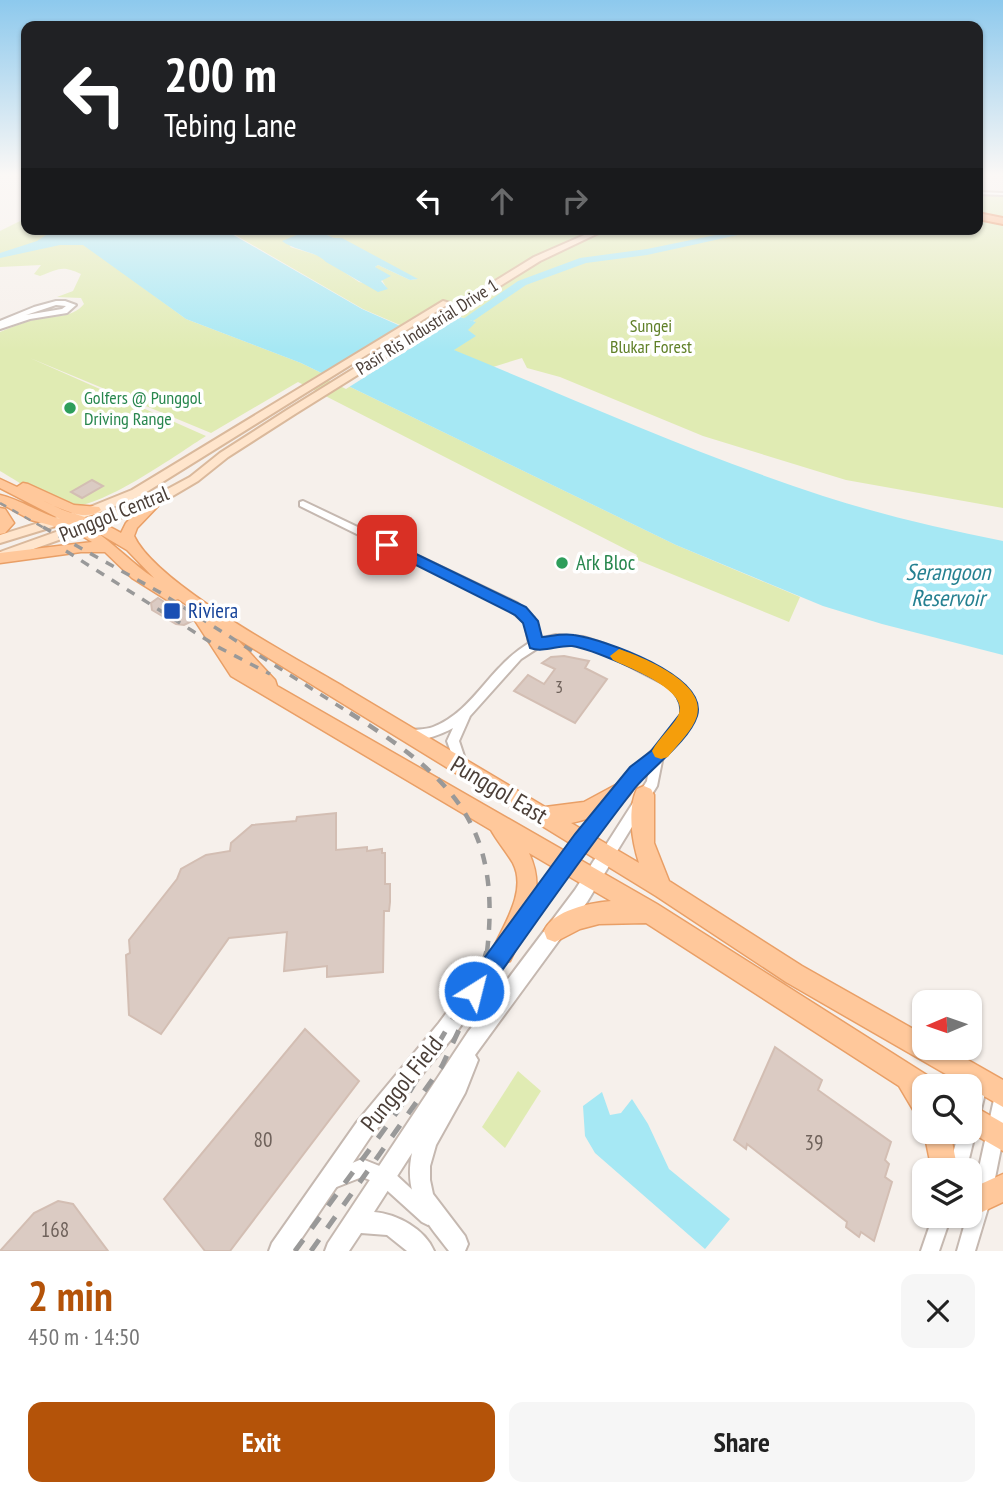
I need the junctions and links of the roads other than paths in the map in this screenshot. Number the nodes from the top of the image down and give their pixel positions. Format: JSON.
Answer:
{"nodes":[{"id":1,"x":573,"y":235,"type":"edge"},
{"id":2,"x":590,"y":235,"type":"edge"},
{"id":3,"x":0,"y":326,"type":"edge"},
{"id":4,"x":277,"y":407,"type":"joint"},
{"id":5,"x":291,"y":412,"type":"joint"},
{"id":6,"x":2,"y":496,"type":"edge"},
{"id":7,"x":155,"y":501,"type":"junction"},
{"id":8,"x":303,"y":504,"type":"dead end"},
{"id":9,"x":94,"y":510,"type":"junction"},
{"id":10,"x":68,"y":518,"type":"junction"},
{"id":11,"x":53,"y":523,"type":"junction"},
{"id":12,"x":87,"y":527,"type":"junction"},
{"id":13,"x":0,"y":530,"type":"edge"},
{"id":14,"x":0,"y":539,"type":"edge"},
{"id":15,"x":109,"y":547,"type":"junction"},
{"id":16,"x":132,"y":547,"type":"junction"},
{"id":17,"x":0,"y":557,"type":"edge"},
{"id":18,"x":535,"y":644,"type":"junction"},
{"id":19,"x":303,"y":671,"type":"junction"},
{"id":20,"x":274,"y":690,"type":"junction"},
{"id":21,"x":466,"y":712,"type":"junction"},
{"id":22,"x":407,"y":735,"type":"junction"},
{"id":23,"x":657,"y":757,"type":"junction"},
{"id":24,"x":463,"y":769,"type":"junction"},
{"id":25,"x":623,"y":789,"type":"junction"},
{"id":26,"x":644,"y":795,"type":"junction"},
{"id":27,"x":542,"y":816,"type":"junction"},
{"id":28,"x":497,"y":821,"type":"junction"},
{"id":29,"x":582,"y":840,"type":"junction"},
{"id":30,"x":606,"y":856,"type":"junction"},
{"id":31,"x":565,"y":864,"type":"junction"},
{"id":32,"x":592,"y":880,"type":"junction"},
{"id":33,"x":663,"y":890,"type":"junction"},
{"id":34,"x":649,"y":912,"type":"junction"},
{"id":35,"x":555,"y":931,"type":"junction"},
{"id":36,"x":502,"y":953,"type":"junction"},
{"id":37,"x":475,"y":1040,"type":"junction"},
{"id":38,"x":968,"y":1074,"type":"edge"},
{"id":39,"x":912,"y":1080,"type":"edge"},
{"id":40,"x":982,"y":1082,"type":"edge"},
{"id":41,"x":1003,"y":1095,"type":"edge"},
{"id":42,"x":982,"y":1128,"type":"edge"},
{"id":43,"x":999,"y":1135,"type":"edge"},
{"id":44,"x":386,"y":1177,"type":"junction"},
{"id":45,"x":328,"y":1182,"type":"junction"},
{"id":46,"x":992,"y":1193,"type":"edge"},
{"id":47,"x":356,"y":1222,"type":"junction"},
{"id":48,"x":938,"y":1228,"type":"edge"},
{"id":49,"x":460,"y":1247,"type":"edge"},
{"id":50,"x":280,"y":1251,"type":"edge"},
{"id":51,"x":336,"y":1251,"type":"edge"},
{"id":52,"x":423,"y":1251,"type":"edge"},
{"id":53,"x":930,"y":1251,"type":"edge"},
{"id":54,"x":966,"y":1251,"type":"edge"}],
"edges":[{"from":1,"to":4,"type":"main road","name":"Pasir Ris Industrial Drive 1"},
{"from":2,"to":5,"type":"main road","name":"Pasir Ris Industrial Drive 1"},
{"from":3,"to":3,"type":"street"},
{"from":4,"to":9,"type":"main road","name":"Punggol Central"},
{"from":5,"to":7,"type":"main road","name":"Punggol Central"},
{"from":6,"to":9,"type":"main road"},
{"from":6,"to":10,"type":"main road","name":"Punggol East"},
{"from":6,"to":11,"type":"main road","name":"Punggol East"},
{"from":6,"to":13,"type":"main road"},
{"from":7,"to":12,"type":"main road","name":"Punggol Central"},
{"from":7,"to":16,"type":"main road"},
{"from":8,"to":18,"type":"street"},
{"from":9,"to":10,"type":"main road","name":"Punggol Central"},
{"from":10,"to":11,"type":"main road","name":"Punggol Central"},
{"from":10,"to":12,"type":"main road","name":"Punggol East"},
{"from":11,"to":12,"type":"main road","name":"Punggol East"},
{"from":11,"to":14,"type":"main road","name":"Punggol Central"},
{"from":12,"to":15,"type":"main road","name":"Punggol East"},
{"from":12,"to":16,"type":"main road","name":"Punggol East"},
{"from":12,"to":17,"type":"main road","name":"Punggol Central"},
{"from":15,"to":17,"type":"main road"},
{"from":15,"to":20,"type":"main road","name":"Punggol East"},
{"from":16,"to":19,"type":"main road","name":"Punggol East"},
{"from":18,"to":21,"type":"street"},
{"from":18,"to":23,"type":"street","name":"Punggol Field"},
{"from":19,"to":20,"type":"main road"},
{"from":19,"to":22,"type":"main road","name":"Punggol East"},
{"from":20,"to":28,"type":"main road","name":"Punggol East"},
{"from":21,"to":22,"type":"street"},
{"from":21,"to":24,"type":"street"},
{"from":22,"to":24,"type":"main road","name":"Punggol East"},
{"from":23,"to":25,"type":"street","name":"Punggol Field"},
{"from":23,"to":26,"type":"street","name":"Punggol Field"},
{"from":24,"to":27,"type":"main road","name":"Punggol East"},
{"from":25,"to":27,"type":"main road"},
{"from":25,"to":29,"type":"street","name":"Punggol Field"},
{"from":26,"to":30,"type":"street","name":"Punggol Field"},
{"from":26,"to":33,"type":"main road"},
{"from":27,"to":29,"type":"main road","name":"Punggol East"},
{"from":28,"to":31,"type":"main road","name":"Punggol East"},
{"from":28,"to":36,"type":"main road"},
{"from":29,"to":30,"type":"main road","name":"Punggol East"},
{"from":29,"to":31,"type":"street","name":"Punggol Field"},
{"from":30,"to":32,"type":"street","name":"Punggol Field"},
{"from":30,"to":33,"type":"main road","name":"Punggol East"},
{"from":31,"to":32,"type":"main road","name":"Punggol East"},
{"from":31,"to":36,"type":"street","name":"Punggol Field"},
{"from":32,"to":34,"type":"main road","name":"Punggol East"},
{"from":32,"to":35,"type":"street","name":"Punggol Field"},
{"from":33,"to":38,"type":"main road","name":"Punggol East"},
{"from":34,"to":35,"type":"main road"},
{"from":34,"to":39,"type":"main road","name":"Punggol East"},
{"from":35,"to":37,"type":"street","name":"Punggol Field"},
{"from":36,"to":45,"type":"street","name":"Punggol Field"},
{"from":37,"to":44,"type":"street","name":"Punggol Field"},
{"from":37,"to":49,"type":"street"},
{"from":40,"to":41,"type":"main road","name":"Punggol East"},
{"from":41,"to":43,"type":"street"},
{"from":42,"to":43,"type":"main road"},
{"from":43,"to":46,"type":"street"},
{"from":44,"to":45,"type":"street"},
{"from":44,"to":47,"type":"street","name":"Punggol Field"},
{"from":44,"to":49,"type":"street"},
{"from":45,"to":50,"type":"street","name":"Punggol Field"},
{"from":46,"to":54,"type":"street"},
{"from":47,"to":51,"type":"street","name":"Punggol Field"},
{"from":47,"to":52,"type":"street"},
{"from":48,"to":53,"type":"street"}]}
